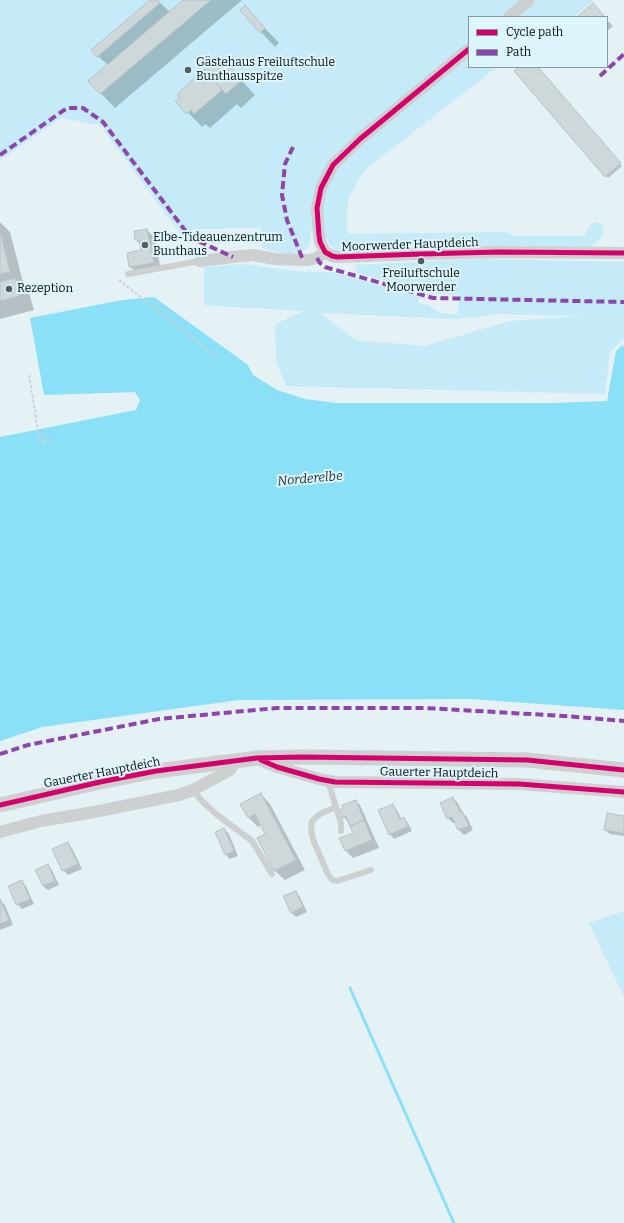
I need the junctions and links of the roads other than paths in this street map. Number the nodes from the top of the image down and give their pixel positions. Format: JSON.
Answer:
{"nodes":[{"id":1,"x":529,"y":0,"type":"edge"},
{"id":2,"x":510,"y":16,"type":"edge"},
{"id":3,"x":468,"y":51,"type":"edge"},
{"id":4,"x":325,"y":252,"type":"junction"},
{"id":5,"x":624,"y":253,"type":"edge"},
{"id":6,"x":200,"y":261,"type":"joint"},
{"id":7,"x":128,"y":274,"type":"dead end"},
{"id":8,"x":257,"y":758,"type":"junction"},
{"id":9,"x":236,"y":760,"type":"junction"},
{"id":10,"x":624,"y":770,"type":"edge"},
{"id":11,"x":328,"y":781,"type":"junction"},
{"id":12,"x":193,"y":790,"type":"junction"},
{"id":13,"x":624,"y":792,"type":"edge"},
{"id":14,"x":0,"y":806,"type":"edge"},
{"id":15,"x":336,"y":807,"type":"junction"},
{"id":16,"x":340,"y":831,"type":"dead end"},
{"id":17,"x":0,"y":832,"type":"edge"},
{"id":18,"x":371,"y":870,"type":"dead end"},
{"id":19,"x":272,"y":874,"type":"dead end"}],
"edges":[{"from":1,"to":2,"type":"street"},
{"from":3,"to":4,"type":"street","name":"Moorwerder Hauptdeich"},
{"from":4,"to":5,"type":"street","name":"Moorwerder Hauptdeich"},
{"from":4,"to":6,"type":"street","name":"Moorwerder Hauptdeich"},
{"from":6,"to":7,"type":"lane"},
{"from":8,"to":9,"type":"street","name":"Gauerter Hauptdeich"},
{"from":8,"to":10,"type":"street","name":"Gauerter Hauptdeich"},
{"from":8,"to":11,"type":"street","name":"Gauerter Hauptdeich"},
{"from":9,"to":12,"type":"street"},
{"from":9,"to":14,"type":"street","name":"Gauerter Hauptdeich"},
{"from":11,"to":13,"type":"street","name":"Gauerter Hauptdeich"},
{"from":11,"to":15,"type":"lane"},
{"from":12,"to":17,"type":"street"},
{"from":12,"to":19,"type":"lane"},
{"from":15,"to":16,"type":"lane"},
{"from":15,"to":18,"type":"lane"}]}
